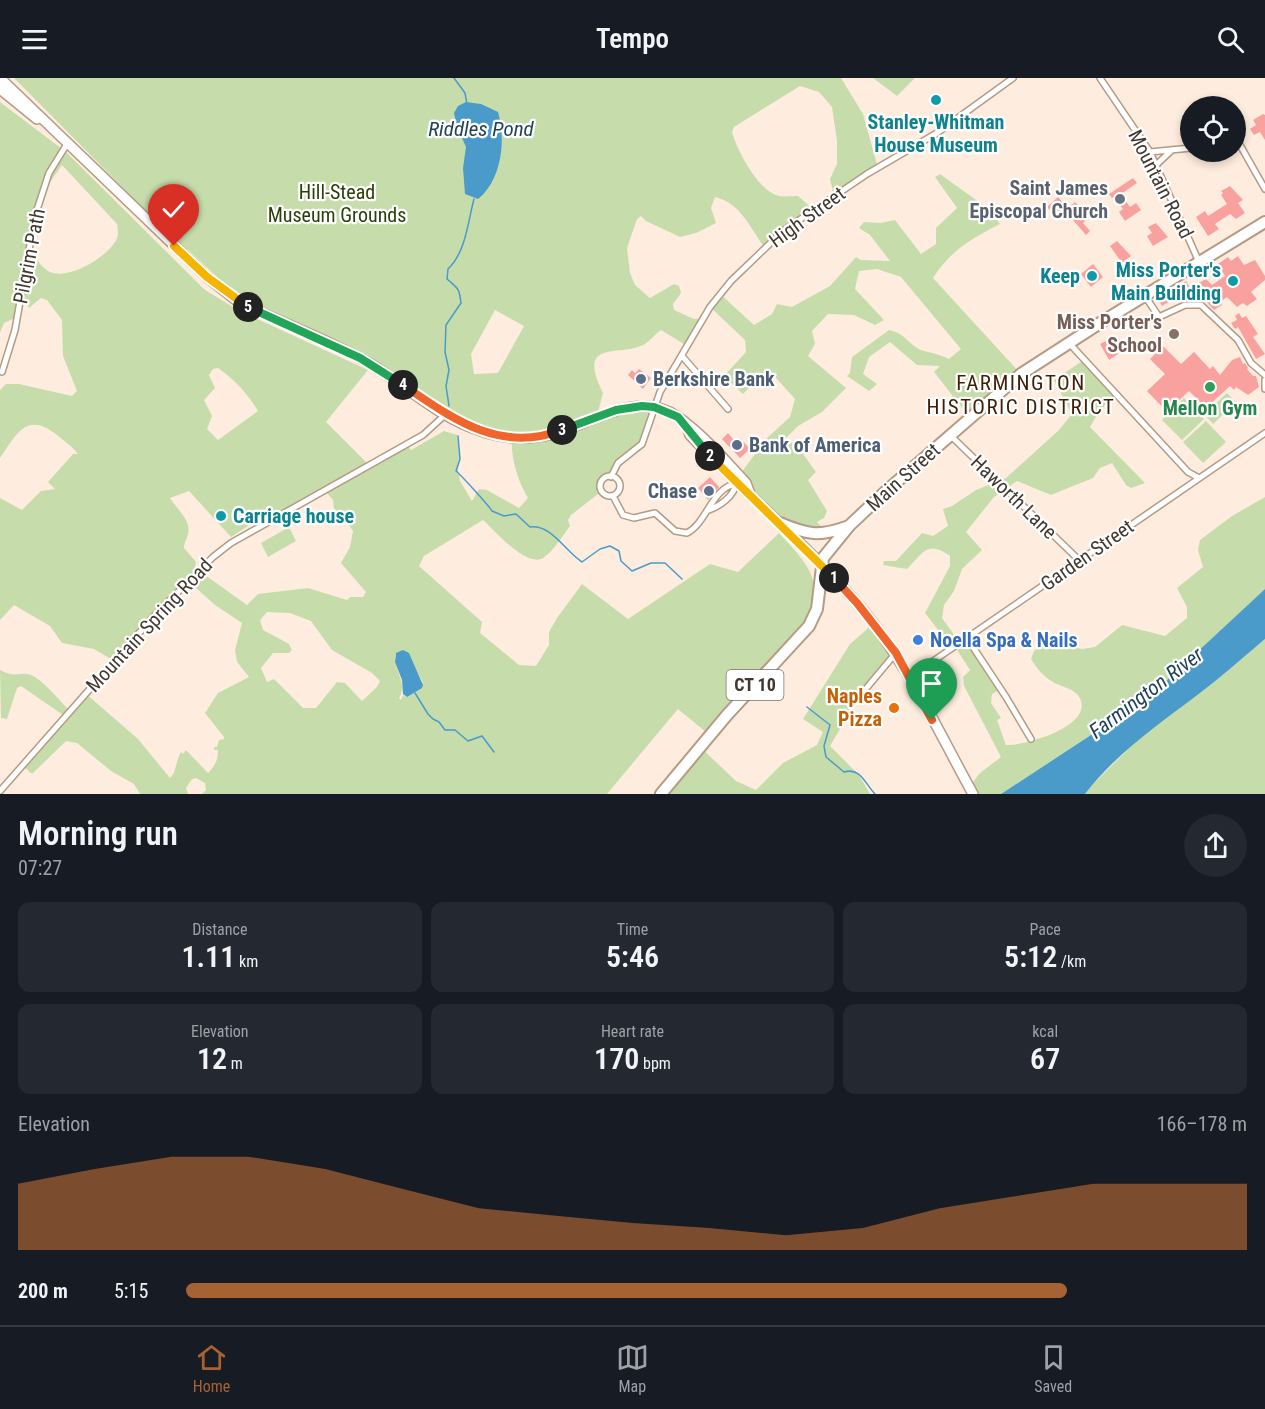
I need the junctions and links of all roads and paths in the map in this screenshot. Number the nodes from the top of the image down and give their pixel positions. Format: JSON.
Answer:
{"nodes":[{"id":1,"x":0,"y":78,"type":"edge"},
{"id":2,"x":1013,"y":78,"type":"edge"},
{"id":3,"x":1100,"y":78,"type":"edge"},
{"id":4,"x":0,"y":89,"type":"edge"},
{"id":5,"x":47,"y":125,"type":"junction"},
{"id":6,"x":67,"y":144,"type":"junction"},
{"id":7,"x":1173,"y":149,"type":"junction"},
{"id":8,"x":1180,"y":149,"type":"edge"},
{"id":9,"x":1150,"y":152,"type":"junction"},
{"id":10,"x":1246,"y":156,"type":"edge"},
{"id":11,"x":1156,"y":165,"type":"junction"},
{"id":12,"x":1265,"y":189,"type":"edge"},
{"id":13,"x":1265,"y":222,"type":"edge"},
{"id":14,"x":1199,"y":262,"type":"junction"},
{"id":15,"x":1144,"y":295,"type":"junction"},
{"id":16,"x":1069,"y":343,"type":"junction"},
{"id":17,"x":682,"y":356,"type":"junction"},
{"id":18,"x":2,"y":372,"type":"dead end"},
{"id":19,"x":1265,"y":375,"type":"edge"},
{"id":20,"x":1265,"y":380,"type":"edge"},
{"id":21,"x":1265,"y":389,"type":"edge"},
{"id":22,"x":654,"y":407,"type":"junction"},
{"id":23,"x":728,"y":409,"type":"dead end"},
{"id":24,"x":446,"y":414,"type":"junction"},
{"id":25,"x":687,"y":426,"type":"junction"},
{"id":26,"x":1265,"y":433,"type":"edge"},
{"id":27,"x":950,"y":435,"type":"junction"},
{"id":28,"x":1188,"y":472,"type":"junction"},
{"id":29,"x":611,"y":477,"type":"junction"},
{"id":30,"x":1199,"y":478,"type":"junction"},
{"id":31,"x":736,"y":484,"type":"junction"},
{"id":32,"x":1189,"y":484,"type":"junction"},
{"id":33,"x":750,"y":494,"type":"junction"},
{"id":34,"x":613,"y":496,"type":"junction"},
{"id":35,"x":780,"y":523,"type":"junction"},
{"id":36,"x":849,"y":526,"type":"junction"},
{"id":37,"x":1079,"y":560,"type":"junction"},
{"id":38,"x":821,"y":565,"type":"junction"},
{"id":39,"x":967,"y":638,"type":"junction"},
{"id":40,"x":896,"y":653,"type":"junction"},
{"id":41,"x":910,"y":677,"type":"junction"},
{"id":42,"x":859,"y":697,"type":"dead end"},
{"id":43,"x":1031,"y":739,"type":"dead end"},
{"id":44,"x":0,"y":791,"type":"edge"},
{"id":45,"x":661,"y":794,"type":"edge"},
{"id":46,"x":973,"y":794,"type":"edge"}],
"edges":[{"from":1,"to":5,"type":"main road"},
{"from":2,"to":17,"type":"street","name":"High Street"},
{"from":3,"to":9,"type":"street","name":"Mountain Road"},
{"from":4,"to":5,"type":"main road"},
{"from":5,"to":6,"type":"main road"},
{"from":6,"to":18,"type":"street","name":"Pilgrim Path"},
{"from":6,"to":24,"type":"main road"},
{"from":7,"to":8,"type":"street"},
{"from":7,"to":9,"type":"street"},
{"from":7,"to":11,"type":"street"},
{"from":9,"to":11,"type":"street","name":"Mountain Road"},
{"from":10,"to":12,"type":"street"},
{"from":11,"to":14,"type":"street","name":"Mountain Road"},
{"from":13,"to":14,"type":"highway","name":"Main Street","number":"CT 10"},
{"from":14,"to":15,"type":"highway","name":"Main Street","number":"CT 10"},
{"from":15,"to":16,"type":"highway","name":"Main Street","number":"CT 10"},
{"from":15,"to":19,"type":"street"},
{"from":16,"to":27,"type":"highway","name":"Main Street","number":"CT 10"},
{"from":16,"to":28,"type":"street"},
{"from":17,"to":22,"type":"street","name":"High Street"},
{"from":17,"to":23,"type":"street"},
{"from":20,"to":21,"type":"street"},
{"from":22,"to":24,"type":"main road"},
{"from":22,"to":25,"type":"main road"},
{"from":22,"to":29,"type":"street","name":"High Street"},
{"from":24,"to":44,"type":"street","name":"Mountain Spring Road"},
{"from":25,"to":31,"type":"main road"},
{"from":25,"to":33,"type":"main road"},
{"from":26,"to":30,"type":"street","name":"Garden Street"},
{"from":27,"to":36,"type":"highway","name":"Main Street","number":"CT 10"},
{"from":27,"to":37,"type":"street","name":"Haworth Lane"},
{"from":28,"to":30,"type":"street"},
{"from":28,"to":32,"type":"street"},
{"from":29,"to":34,"type":"street"},
{"from":29,"to":34,"type":"street"},
{"from":30,"to":32,"type":"street","name":"Garden Street"},
{"from":31,"to":33,"type":"main road"},
{"from":31,"to":34,"type":"street"},
{"from":32,"to":37,"type":"street","name":"Garden Street"},
{"from":33,"to":35,"type":"main road"},
{"from":35,"to":36,"type":"highway"},
{"from":35,"to":38,"type":"main road"},
{"from":36,"to":38,"type":"highway","name":"Main Street","number":"CT 10"},
{"from":37,"to":39,"type":"street","name":"Garden Street"},
{"from":38,"to":40,"type":"main road"},
{"from":38,"to":45,"type":"highway","number":"CT 10"},
{"from":39,"to":41,"type":"street","name":"Garden Street"},
{"from":39,"to":43,"type":"street"},
{"from":40,"to":41,"type":"main road"},
{"from":40,"to":42,"type":"street"},
{"from":41,"to":46,"type":"main road"}]}
